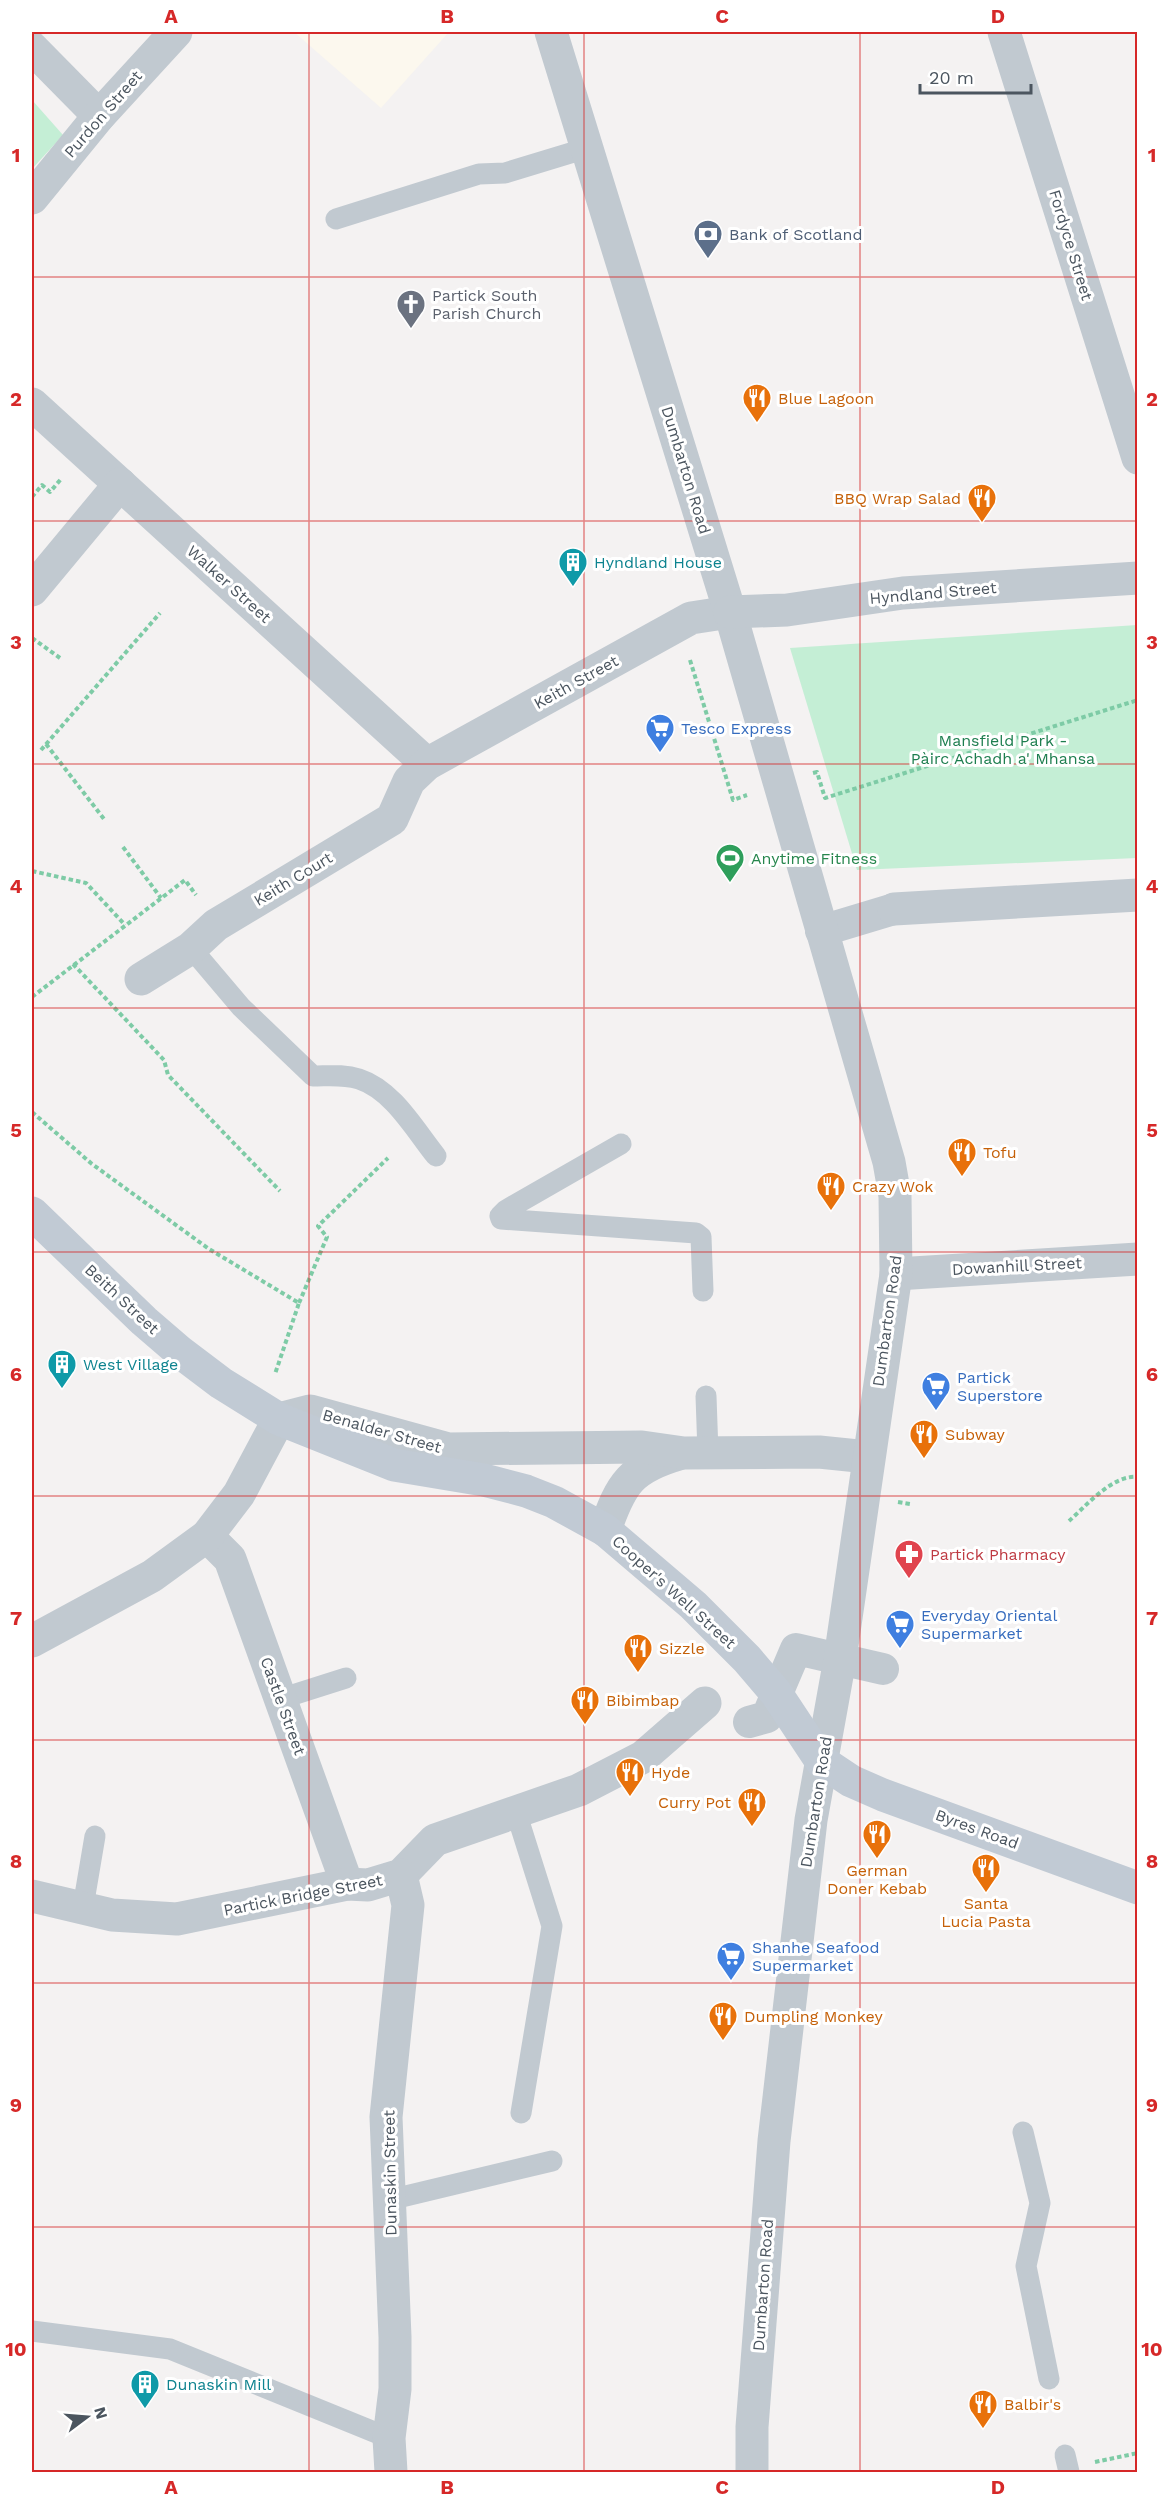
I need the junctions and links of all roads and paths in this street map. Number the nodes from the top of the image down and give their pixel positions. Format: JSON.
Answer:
{"nodes":[{"id":1,"x":176,"y":32,"type":"edge"},
{"id":2,"x":551,"y":32,"type":"edge"},
{"id":3,"x":1004,"y":32,"type":"edge"},
{"id":4,"x":32,"y":48,"type":"edge"},
{"id":5,"x":99,"y":116,"type":"junction"},
{"id":6,"x":587,"y":148,"type":"junction"},
{"id":7,"x":32,"y":198,"type":"edge"},
{"id":8,"x":336,"y":219,"type":"dead end"},
{"id":9,"x":32,"y":404,"type":"edge"},
{"id":10,"x":1137,"y":458,"type":"edge"},
{"id":11,"x":120,"y":484,"type":"junction"},
{"id":12,"x":1137,"y":578,"type":"edge"},
{"id":13,"x":32,"y":590,"type":"edge"},
{"id":14,"x":730,"y":612,"type":"junction"},
{"id":15,"x":160,"y":613,"type":"dead end"},
{"id":16,"x":678,"y":625,"type":"junction"},
{"id":17,"x":32,"y":638,"type":"edge"},
{"id":18,"x":60,"y":658,"type":"dead end"},
{"id":19,"x":89,"y":684,"type":"dead end"},
{"id":20,"x":94,"y":689,"type":"junction"},
{"id":21,"x":1137,"y":700,"type":"edge"},
{"id":22,"x":46,"y":744,"type":"junction"},
{"id":23,"x":41,"y":750,"type":"dead end"},
{"id":24,"x":427,"y":764,"type":"junction"},
{"id":25,"x":778,"y":783,"type":"junction"},
{"id":26,"x":104,"y":819,"type":"dead end"},
{"id":27,"x":123,"y":847,"type":"dead end"},
{"id":28,"x":32,"y":872,"type":"edge"},
{"id":29,"x":1137,"y":896,"type":"edge"},
{"id":30,"x":161,"y":898,"type":"junction"},
{"id":31,"x":894,"y":909,"type":"joint"},
{"id":32,"x":125,"y":925,"type":"junction"},
{"id":33,"x":216,"y":925,"type":"junction"},
{"id":34,"x":821,"y":930,"type":"junction"},
{"id":35,"x":191,"y":948,"type":"junction"},
{"id":36,"x":73,"y":964,"type":"junction"},
{"id":37,"x":141,"y":979,"type":"dead end"},
{"id":38,"x":32,"y":998,"type":"edge"},
{"id":39,"x":32,"y":1112,"type":"edge"},
{"id":40,"x":621,"y":1144,"type":"dead end"},
{"id":41,"x":436,"y":1156,"type":"dead end"},
{"id":42,"x":388,"y":1158,"type":"dead end"},
{"id":43,"x":280,"y":1191,"type":"dead end"},
{"id":44,"x":32,"y":1213,"type":"edge"},
{"id":45,"x":1137,"y":1259,"type":"edge"},
{"id":46,"x":896,"y":1274,"type":"junction"},
{"id":47,"x":703,"y":1291,"type":"dead end"},
{"id":48,"x":299,"y":1303,"type":"junction"},
{"id":49,"x":706,"y":1396,"type":"dead end"},
{"id":50,"x":271,"y":1414,"type":"junction"},
{"id":51,"x":696,"y":1453,"type":"junction"},
{"id":52,"x":868,"y":1457,"type":"junction"},
{"id":53,"x":1137,"y":1478,"type":"edge"},
{"id":54,"x":1068,"y":1521,"type":"dead end"},
{"id":55,"x":605,"y":1530,"type":"junction"},
{"id":56,"x":207,"y":1536,"type":"junction"},
{"id":57,"x":32,"y":1641,"type":"edge"},
{"id":58,"x":840,"y":1659,"type":"junction"},
{"id":59,"x":883,"y":1669,"type":"dead end"},
{"id":60,"x":346,"y":1678,"type":"dead end"},
{"id":61,"x":776,"y":1693,"type":"junction"},
{"id":62,"x":280,"y":1699,"type":"junction"},
{"id":63,"x":705,"y":1703,"type":"dead end"},
{"id":64,"x":749,"y":1722,"type":"dead end"},
{"id":65,"x":821,"y":1761,"type":"junction"},
{"id":66,"x":516,"y":1812,"type":"junction"},
{"id":67,"x":95,"y":1836,"type":"dead end"},
{"id":68,"x":401,"y":1875,"type":"junction"},
{"id":69,"x":347,"y":1884,"type":"junction"},
{"id":70,"x":1137,"y":1888,"type":"edge"},
{"id":71,"x":32,"y":1896,"type":"edge"},
{"id":72,"x":83,"y":1907,"type":"junction"},
{"id":73,"x":522,"y":2113,"type":"dead end"},
{"id":74,"x":1023,"y":2132,"type":"dead end"},
{"id":75,"x":552,"y":2161,"type":"dead end"},
{"id":76,"x":389,"y":2200,"type":"junction"},
{"id":77,"x":32,"y":2331,"type":"edge"},
{"id":78,"x":1049,"y":2379,"type":"dead end"},
{"id":79,"x":389,"y":2438,"type":"junction"},
{"id":80,"x":391,"y":2472,"type":"edge"},
{"id":81,"x":752,"y":2472,"type":"edge"}],
"edges":[{"from":1,"to":5,"type":"street","name":"Purdon Street"},
{"from":2,"to":6,"type":"street","name":"Dumbarton Road"},
{"from":3,"to":10,"type":"street","name":"Fordyce Street"},
{"from":4,"to":5,"type":"street"},
{"from":5,"to":7,"type":"street","name":"Purdon Street"},
{"from":6,"to":8,"type":"lane"},
{"from":6,"to":14,"type":"street","name":"Dumbarton Road"},
{"from":9,"to":11,"type":"street","name":"Walker Street"},
{"from":11,"to":13,"type":"street"},
{"from":11,"to":24,"type":"street","name":"Walker Street"},
{"from":12,"to":14,"type":"street","name":"Hyndland Street"},
{"from":14,"to":16,"type":"street","name":"Keith Street"},
{"from":14,"to":25,"type":"street","name":"Dumbarton Road"},
{"from":15,"to":20,"type":"path"},
{"from":16,"to":24,"type":"street","name":"Keith Street"},
{"from":16,"to":25,"type":"path"},
{"from":17,"to":18,"type":"path"},
{"from":19,"to":20,"type":"path"},
{"from":20,"to":22,"type":"path"},
{"from":21,"to":25,"type":"path"},
{"from":22,"to":23,"type":"path"},
{"from":22,"to":26,"type":"path"},
{"from":24,"to":33,"type":"street","name":"Keith Court"},
{"from":25,"to":34,"type":"street","name":"Dumbarton Road"},
{"from":27,"to":30,"type":"path"},
{"from":28,"to":32,"type":"path"},
{"from":29,"to":31,"type":"street"},
{"from":30,"to":32,"type":"path"},
{"from":30,"to":33,"type":"path"},
{"from":31,"to":34,"type":"street"},
{"from":32,"to":36,"type":"path"},
{"from":33,"to":35,"type":"street","name":"Keith Court"},
{"from":34,"to":46,"type":"street","name":"Dumbarton Road"},
{"from":35,"to":37,"type":"street","name":"Keith Court"},
{"from":35,"to":41,"type":"lane"},
{"from":36,"to":38,"type":"path"},
{"from":36,"to":43,"type":"path"},
{"from":39,"to":48,"type":"path"},
{"from":40,"to":47,"type":"lane"},
{"from":42,"to":48,"type":"path"},
{"from":44,"to":50,"type":"main road","name":"Beith Street"},
{"from":45,"to":46,"type":"street","name":"Dowanhill Street"},
{"from":46,"to":52,"type":"street","name":"Dumbarton Road"},
{"from":48,"to":50,"type":"path"},
{"from":49,"to":51,"type":"lane"},
{"from":50,"to":51,"type":"street","name":"Benalder Street"},
{"from":50,"to":55,"type":"main road","name":"Cooper's Well Street"},
{"from":50,"to":56,"type":"street"},
{"from":51,"to":52,"type":"street","name":"Benalder Street"},
{"from":51,"to":55,"type":"street","name":"Benalder Street"},
{"from":52,"to":58,"type":"street","name":"Dumbarton Road"},
{"from":53,"to":54,"type":"path"},
{"from":55,"to":61,"type":"main road","name":"Cooper's Well Street"},
{"from":56,"to":57,"type":"street"},
{"from":56,"to":62,"type":"street","name":"Castle Street"},
{"from":58,"to":59,"type":"street"},
{"from":58,"to":61,"type":"street"},
{"from":58,"to":65,"type":"street","name":"Dumbarton Road"},
{"from":60,"to":62,"type":"lane"},
{"from":61,"to":64,"type":"street"},
{"from":61,"to":65,"type":"main road","name":"Cooper's Well Street"},
{"from":62,"to":69,"type":"street","name":"Castle Street"},
{"from":63,"to":66,"type":"street","name":"Partick Bridge Street"},
{"from":65,"to":70,"type":"main road","name":"Byres Road"},
{"from":65,"to":81,"type":"street","name":"Dumbarton Road"},
{"from":66,"to":68,"type":"street","name":"Partick Bridge Street"},
{"from":66,"to":73,"type":"lane"},
{"from":67,"to":72,"type":"lane"},
{"from":68,"to":69,"type":"street","name":"Partick Bridge Street"},
{"from":68,"to":76,"type":"street","name":"Dunaskin Street"},
{"from":69,"to":72,"type":"street","name":"Partick Bridge Street"},
{"from":71,"to":72,"type":"street","name":"Partick Bridge Street"},
{"from":74,"to":78,"type":"lane"},
{"from":75,"to":76,"type":"lane"},
{"from":76,"to":79,"type":"street","name":"Dunaskin Street"},
{"from":77,"to":79,"type":"lane"},
{"from":79,"to":80,"type":"street","name":"Dunaskin Street"}]}
